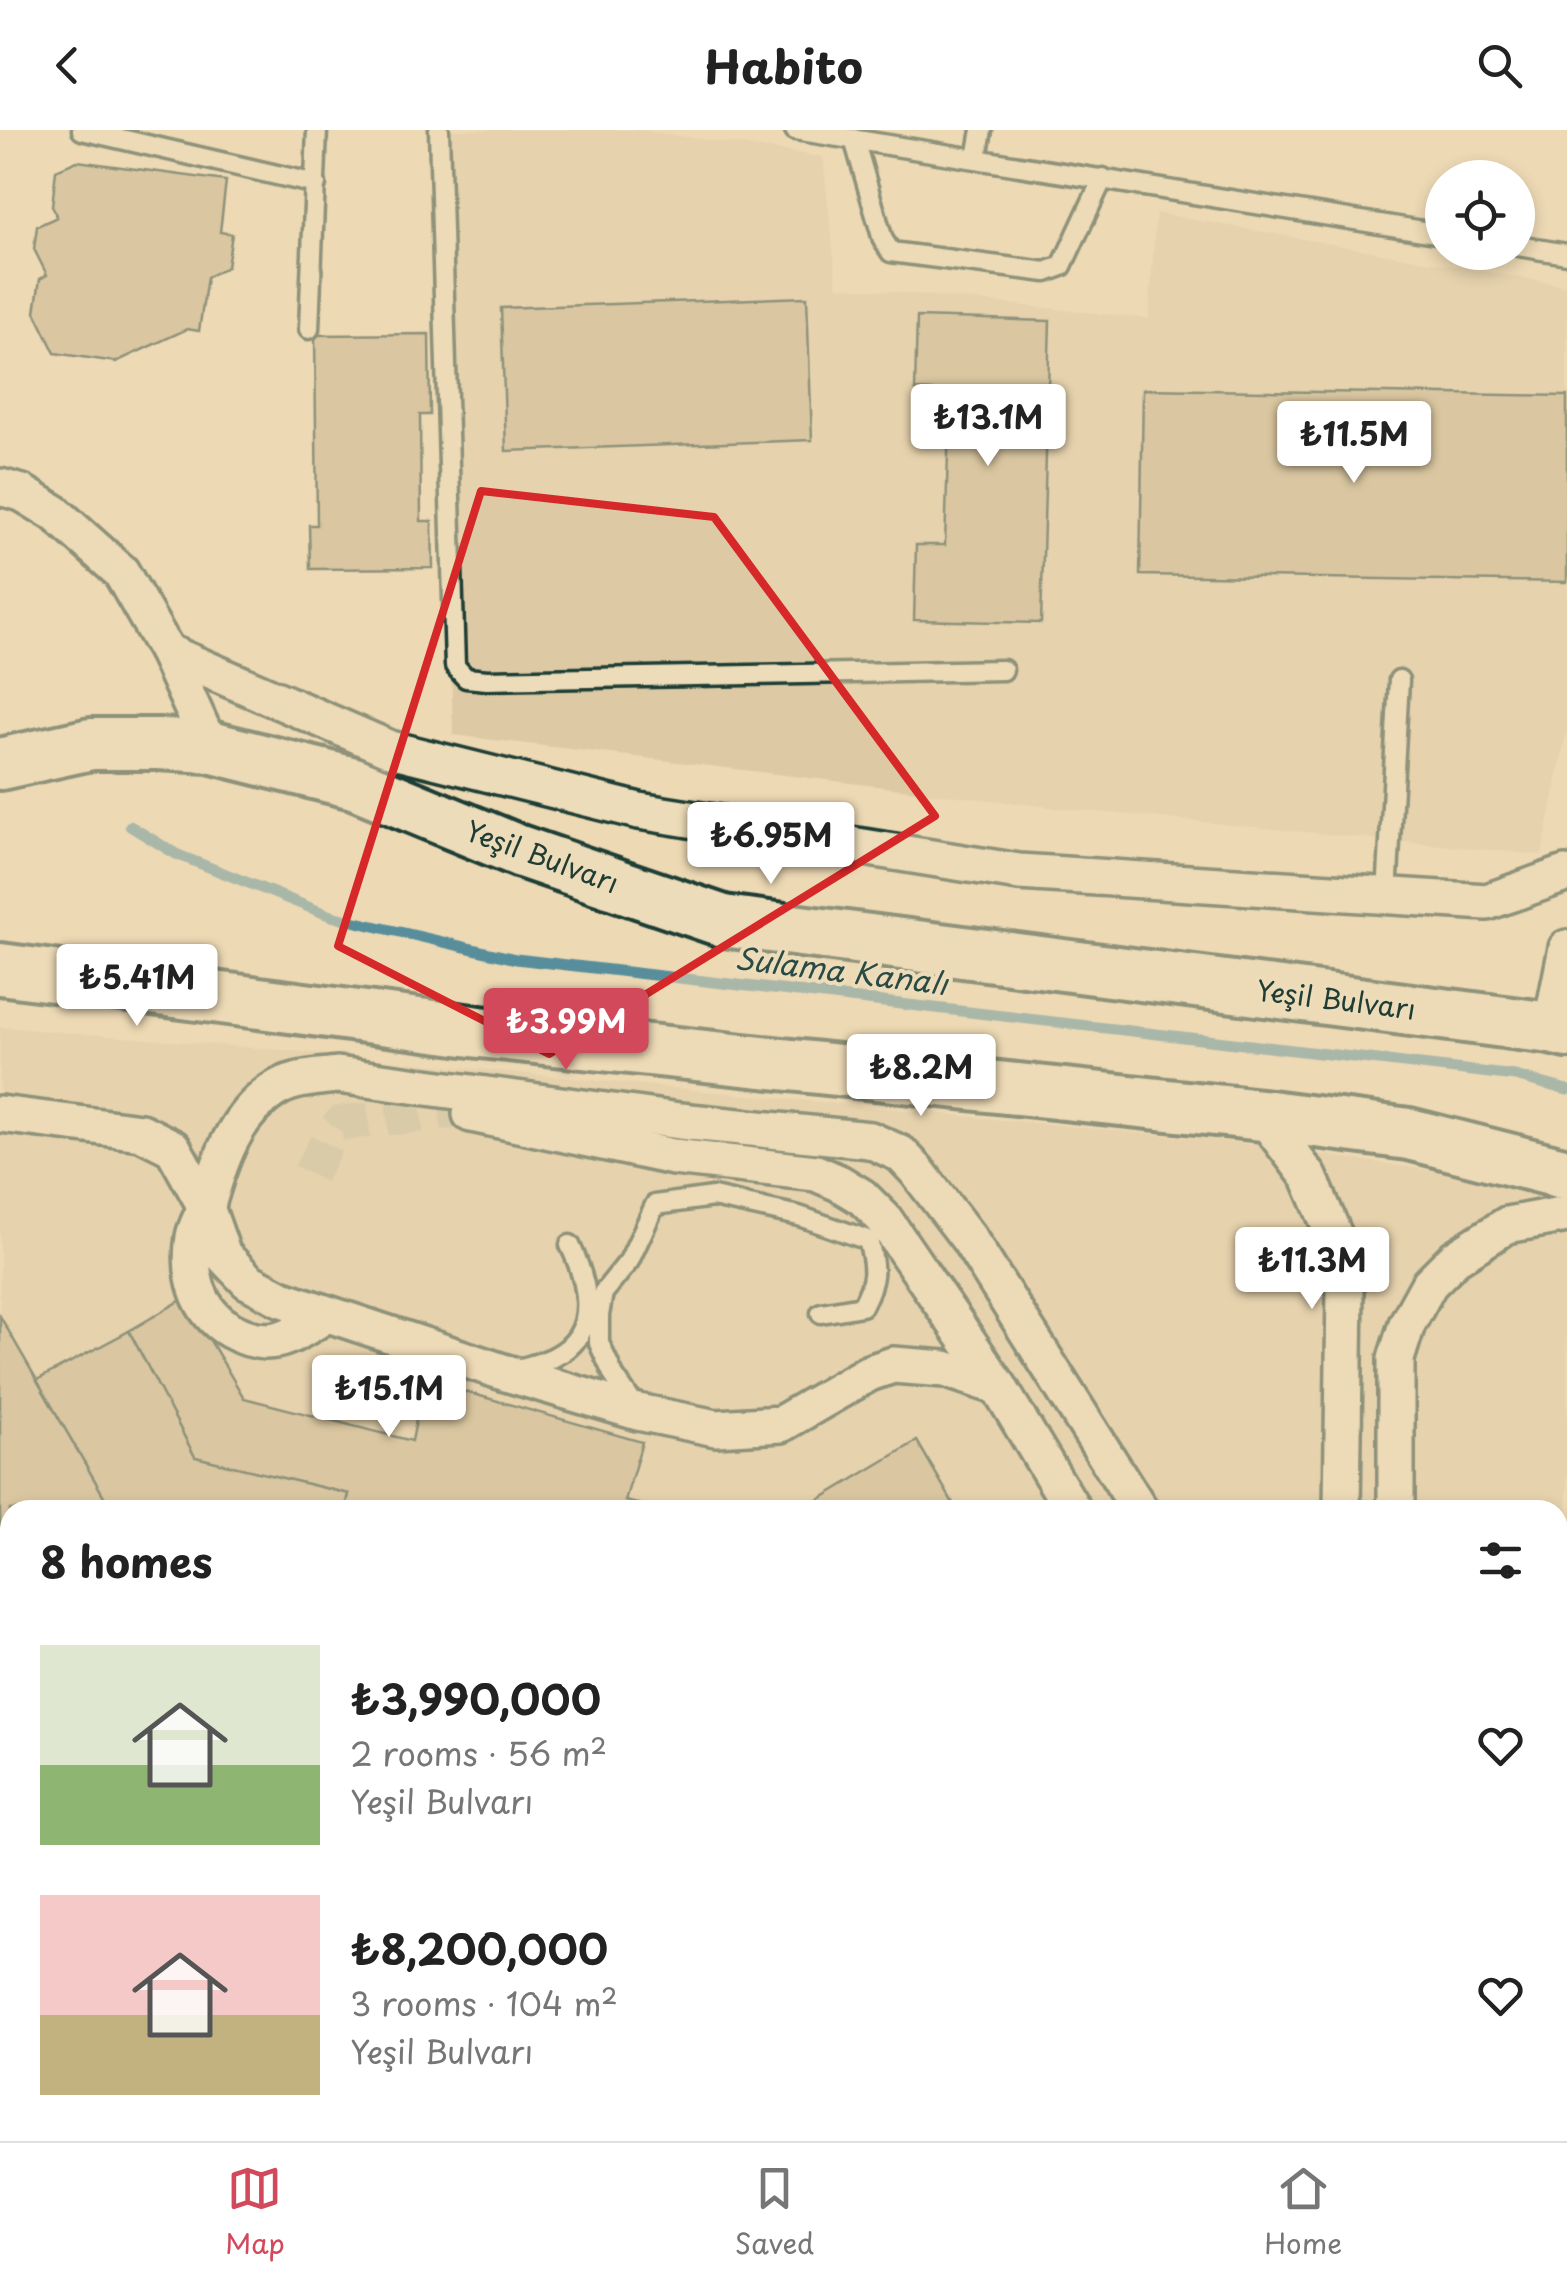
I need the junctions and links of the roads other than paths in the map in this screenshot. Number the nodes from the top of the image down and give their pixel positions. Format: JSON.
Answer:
{"nodes":[{"id":1,"x":82,"y":130,"type":"edge"},
{"id":2,"x":317,"y":130,"type":"edge"},
{"id":3,"x":439,"y":130,"type":"edge"},
{"id":4,"x":794,"y":130,"type":"edge"},
{"id":5,"x":982,"y":130,"type":"edge"},
{"id":6,"x":854,"y":140,"type":"junction"},
{"id":7,"x":977,"y":158,"type":"junction"},
{"id":8,"x":1102,"y":178,"type":"junction"},
{"id":9,"x":316,"y":184,"type":"junction"},
{"id":10,"x":1425,"y":231,"type":"edge"},
{"id":11,"x":1535,"y":249,"type":"edge"},
{"id":12,"x":1567,"y":254,"type":"edge"},
{"id":13,"x":309,"y":329,"type":"dead end"},
{"id":14,"x":0,"y":487,"type":"edge"},
{"id":15,"x":167,"y":652,"type":"junction"},
{"id":16,"x":1002,"y":670,"type":"dead end"},
{"id":17,"x":1400,"y":680,"type":"dead end"},
{"id":18,"x":210,"y":747,"type":"junction"},
{"id":19,"x":0,"y":764,"type":"edge"},
{"id":20,"x":1566,"y":873,"type":"edge"},
{"id":21,"x":1387,"y":895,"type":"junction"},
{"id":22,"x":1567,"y":948,"type":"edge"},
{"id":23,"x":0,"y":969,"type":"edge"},
{"id":24,"x":1559,"y":1030,"type":"edge"},
{"id":25,"x":455,"y":1110,"type":"tunnel mouth"},
{"id":26,"x":0,"y":1114,"type":"edge"},
{"id":27,"x":1262,"y":1115,"type":"junction"},
{"id":28,"x":1567,"y":1174,"type":"edge"},
{"id":29,"x":206,"y":1208,"type":"junction"},
{"id":30,"x":1567,"y":1214,"type":"edge"},
{"id":31,"x":570,"y":1244,"type":"dead end"},
{"id":32,"x":821,"y":1312,"type":"dead end"},
{"id":33,"x":327,"y":1314,"type":"junction"},
{"id":34,"x":506,"y":1373,"type":"junction"},
{"id":35,"x":999,"y":1387,"type":"junction"},
{"id":36,"x":638,"y":1412,"type":"junction"},
{"id":37,"x":1066,"y":1500,"type":"edge"},
{"id":38,"x":1134,"y":1500,"type":"edge"},
{"id":39,"x":1341,"y":1500,"type":"edge"},
{"id":40,"x":1396,"y":1500,"type":"edge"}],
"edges":[{"from":1,"to":9,"type":"lane"},
{"from":2,"to":9,"type":"lane"},
{"from":3,"to":16,"type":"lane"},
{"from":4,"to":6,"type":"lane"},
{"from":5,"to":7,"type":"lane"},
{"from":6,"to":7,"type":"lane"},
{"from":6,"to":8,"type":"lane"},
{"from":7,"to":8,"type":"lane"},
{"from":8,"to":10,"type":"lane"},
{"from":9,"to":13,"type":"lane"},
{"from":11,"to":12,"type":"lane"},
{"from":14,"to":15,"type":"street"},
{"from":15,"to":18,"type":"street"},
{"from":15,"to":21,"type":"street"},
{"from":17,"to":21,"type":"lane"},
{"from":18,"to":19,"type":"main road","name":"Yeşil Bulvarı"},
{"from":18,"to":24,"type":"main road","name":"Yeşil Bulvarı"},
{"from":20,"to":21,"type":"street"},
{"from":22,"to":24,"type":"street"},
{"from":23,"to":27,"type":"main road"},
{"from":25,"to":35,"type":"street"},
{"from":26,"to":29,"type":"street"},
{"from":27,"to":28,"type":"main road"},
{"from":27,"to":39,"type":"street"},
{"from":29,"to":33,"type":"street"},
{"from":29,"to":33,"type":"street"},
{"from":29,"to":38,"type":"street"},
{"from":30,"to":40,"type":"street"},
{"from":31,"to":34,"type":"lane"},
{"from":32,"to":36,"type":"lane"},
{"from":33,"to":34,"type":"street"},
{"from":34,"to":36,"type":"street"},
{"from":35,"to":36,"type":"street"},
{"from":35,"to":37,"type":"street"}]}
